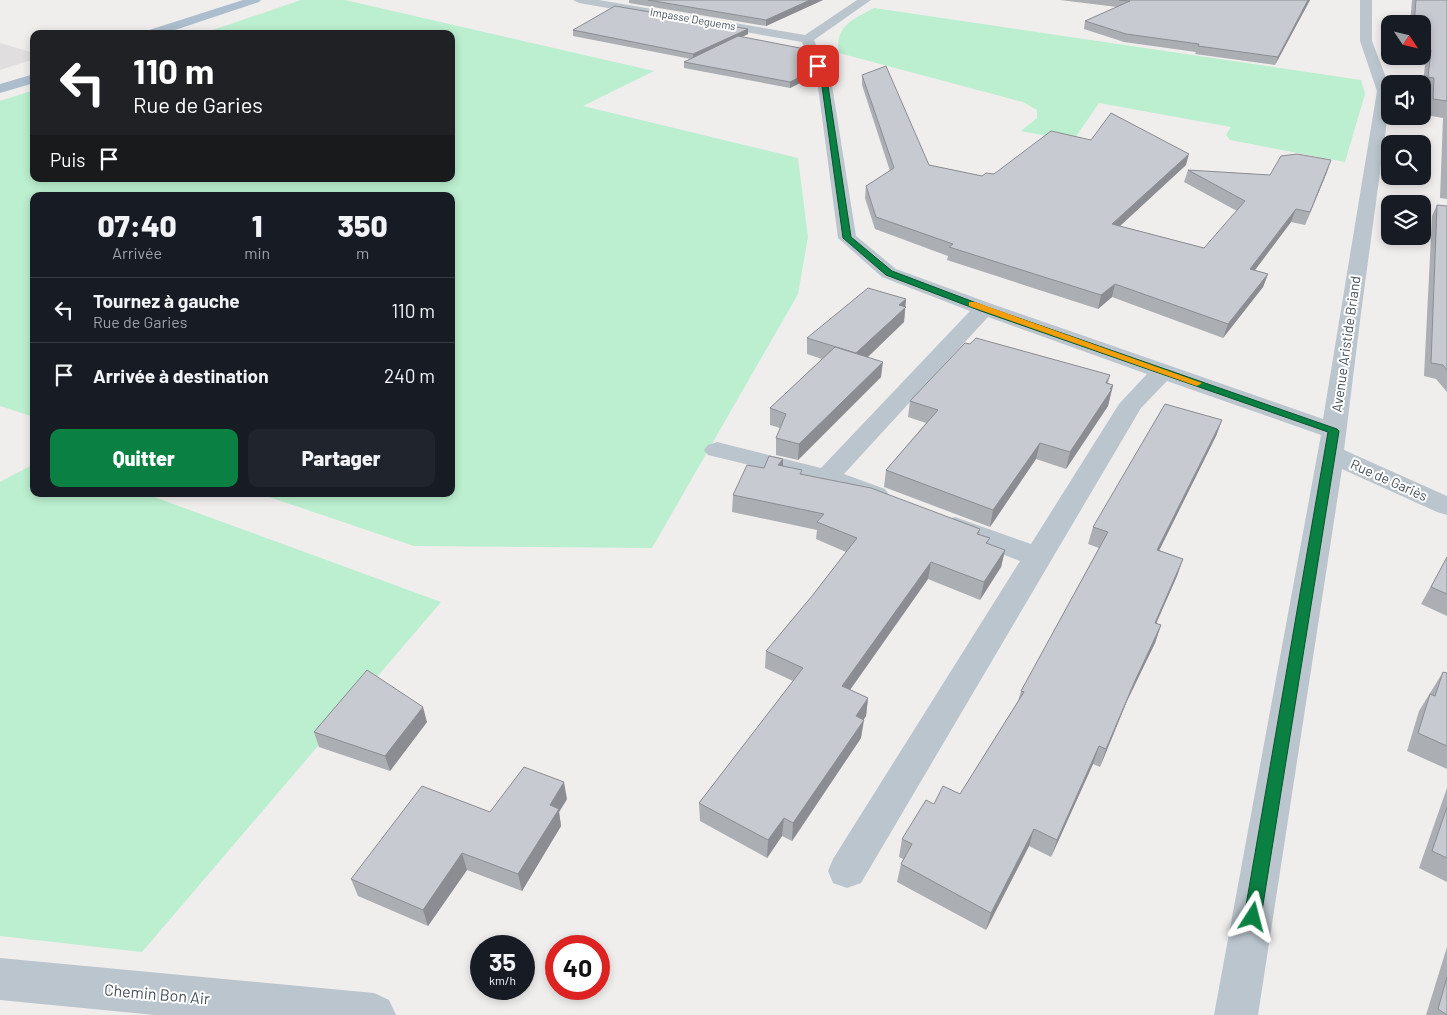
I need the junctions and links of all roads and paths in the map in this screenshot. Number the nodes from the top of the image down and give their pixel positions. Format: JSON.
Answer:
{"nodes":[{"id":1,"x":579,"y":0,"type":"edge"},
{"id":2,"x":865,"y":0,"type":"edge"},
{"id":3,"x":1366,"y":0,"type":"edge"},
{"id":4,"x":259,"y":2,"type":"edge"},
{"id":5,"x":164,"y":30,"type":"edge"},
{"id":6,"x":181,"y":30,"type":"edge"},
{"id":7,"x":807,"y":39,"type":"junction"},
{"id":8,"x":30,"y":72,"type":"edge"},
{"id":9,"x":30,"y":79,"type":"edge"},
{"id":10,"x":0,"y":82,"type":"edge"},
{"id":11,"x":0,"y":89,"type":"edge"},
{"id":12,"x":984,"y":309,"type":"junction"},
{"id":13,"x":1163,"y":371,"type":"junction"},
{"id":14,"x":1332,"y":442,"type":"junction"},
{"id":15,"x":717,"y":450,"type":"dead end"},
{"id":16,"x":827,"y":477,"type":"junction"},
{"id":17,"x":900,"y":505,"type":"edge"},
{"id":18,"x":1447,"y":506,"type":"edge"},
{"id":19,"x":937,"y":519,"type":"edge"},
{"id":20,"x":1038,"y":558,"type":"junction"},
{"id":21,"x":847,"y":871,"type":"dead end"},
{"id":22,"x":0,"y":979,"type":"edge"},
{"id":23,"x":374,"y":1015,"type":"edge"},
{"id":24,"x":1236,"y":1015,"type":"edge"}],
"edges":[{"from":1,"to":7,"type":"street","name":"Impasse Deguems"},
{"from":2,"to":7,"type":"street"},
{"from":3,"to":14,"type":"street","name":"Avenue Aristide Briand"},
{"from":4,"to":5,"type":"main road"},
{"from":4,"to":6,"type":"main road"},
{"from":7,"to":12,"type":"street","name":"Rue de Gariès"},
{"from":8,"to":10,"type":"main road"},
{"from":9,"to":11,"type":"main road"},
{"from":12,"to":13,"type":"street","name":"Rue de Gariès"},
{"from":12,"to":16,"type":"street"},
{"from":13,"to":14,"type":"street","name":"Rue de Gariès"},
{"from":13,"to":20,"type":"street"},
{"from":14,"to":18,"type":"street","name":"Rue de Gariès"},
{"from":14,"to":24,"type":"street","name":"Avenue Aristide Briand"},
{"from":15,"to":16,"type":"street"},
{"from":16,"to":17,"type":"street"},
{"from":19,"to":20,"type":"street"},
{"from":20,"to":21,"type":"street"},
{"from":22,"to":23,"type":"street","name":"Chemin Bon Air"}]}
